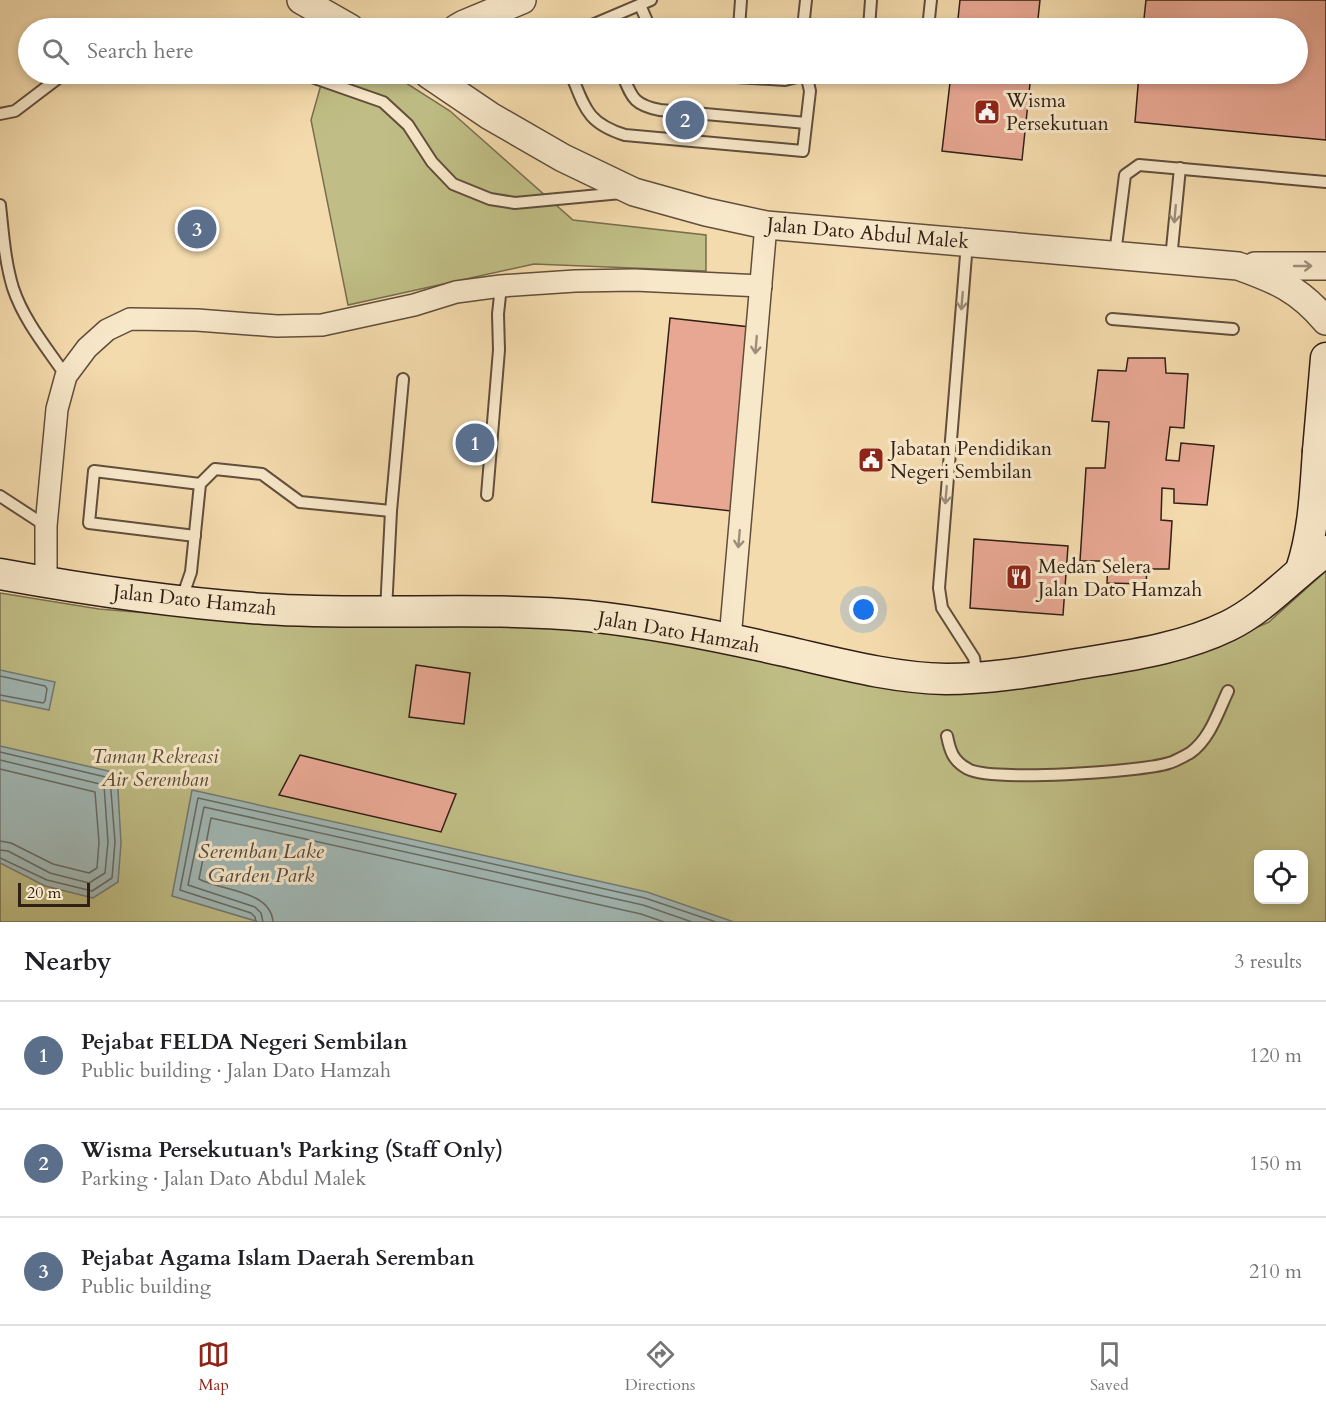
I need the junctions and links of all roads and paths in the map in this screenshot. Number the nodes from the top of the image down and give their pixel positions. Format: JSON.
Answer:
{"nodes":[{"id":1,"x":301,"y":0,"type":"edge"},
{"id":2,"x":522,"y":0,"type":"edge"},
{"id":3,"x":651,"y":0,"type":"edge"},
{"id":4,"x":741,"y":0,"type":"edge"},
{"id":5,"x":806,"y":0,"type":"edge"},
{"id":6,"x":871,"y":0,"type":"edge"},
{"id":7,"x":931,"y":0,"type":"edge"},
{"id":8,"x":640,"y":5,"type":"junction"},
{"id":9,"x":332,"y":18,"type":"edge"},
{"id":10,"x":478,"y":18,"type":"edge"},
{"id":11,"x":615,"y":18,"type":"edge"},
{"id":12,"x":646,"y":18,"type":"edge"},
{"id":13,"x":740,"y":18,"type":"edge"},
{"id":14,"x":804,"y":18,"type":"edge"},
{"id":15,"x":869,"y":18,"type":"edge"},
{"id":16,"x":929,"y":18,"type":"edge"},
{"id":17,"x":50,"y":84,"type":"edge"},
{"id":18,"x":332,"y":84,"type":"edge"},
{"id":19,"x":443,"y":84,"type":"edge"},
{"id":20,"x":575,"y":84,"type":"edge"},
{"id":21,"x":626,"y":84,"type":"edge"},
{"id":22,"x":809,"y":84,"type":"edge"},
{"id":23,"x":0,"y":114,"type":"edge"},
{"id":24,"x":806,"y":123,"type":"junction"},
{"id":25,"x":1180,"y":168,"type":"junction"},
{"id":26,"x":1326,"y":182,"type":"edge"},
{"id":27,"x":634,"y":192,"type":"junction"},
{"id":28,"x":0,"y":205,"type":"edge"},
{"id":29,"x":766,"y":225,"type":"junction"},
{"id":30,"x":967,"y":243,"type":"junction"},
{"id":31,"x":1115,"y":255,"type":"junction"},
{"id":32,"x":1171,"y":259,"type":"junction"},
{"id":33,"x":1238,"y":266,"type":"junction"},
{"id":34,"x":1326,"y":266,"type":"edge"},
{"id":35,"x":501,"y":286,"type":"junction"},
{"id":36,"x":761,"y":286,"type":"junction"},
{"id":37,"x":1112,"y":319,"type":"dead end"},
{"id":38,"x":1326,"y":321,"type":"edge"},
{"id":39,"x":1233,"y":329,"type":"dead end"},
{"id":40,"x":1326,"y":358,"type":"edge"},
{"id":41,"x":66,"y":376,"type":"junction"},
{"id":42,"x":403,"y":379,"type":"dead end"},
{"id":43,"x":1322,"y":463,"type":"edge"},
{"id":44,"x":200,"y":484,"type":"junction"},
{"id":45,"x":487,"y":495,"type":"dead end"},
{"id":46,"x":0,"y":496,"type":"edge"},
{"id":47,"x":391,"y":511,"type":"junction"},
{"id":48,"x":46,"y":526,"type":"junction"},
{"id":49,"x":195,"y":536,"type":"junction"},
{"id":50,"x":1326,"y":551,"type":"edge"},
{"id":51,"x":1300,"y":570,"type":"junction"},
{"id":52,"x":0,"y":574,"type":"edge"},
{"id":53,"x":46,"y":582,"type":"junction"},
{"id":54,"x":181,"y":600,"type":"junction"},
{"id":55,"x":386,"y":611,"type":"junction"},
{"id":56,"x":730,"y":639,"type":"junction"},
{"id":57,"x":977,"y":677,"type":"junction"},
{"id":58,"x":1228,"y":691,"type":"dead end"},
{"id":59,"x":947,"y":736,"type":"dead end"}],
"edges":[{"from":1,"to":9,"type":"street"},
{"from":2,"to":10,"type":"street"},
{"from":3,"to":8,"type":"lane"},
{"from":4,"to":13,"type":"lane"},
{"from":5,"to":14,"type":"lane"},
{"from":6,"to":15,"type":"lane"},
{"from":7,"to":16,"type":"lane"},
{"from":8,"to":11,"type":"lane"},
{"from":8,"to":12,"type":"lane"},
{"from":17,"to":23,"type":"lane"},
{"from":18,"to":27,"type":"lane"},
{"from":19,"to":27,"type":"street","name":"Jalan Dato Abdul Malek"},
{"from":20,"to":24,"type":"lane"},
{"from":21,"to":24,"type":"lane"},
{"from":22,"to":24,"type":"lane"},
{"from":25,"to":26,"type":"lane"},
{"from":25,"to":31,"type":"lane"},
{"from":25,"to":32,"type":"lane","one_way":true},
{"from":27,"to":29,"type":"street","name":"Jalan Dato Abdul Malek"},
{"from":28,"to":41,"type":"lane"},
{"from":29,"to":30,"type":"street","name":"Jalan Dato Abdul Malek"},
{"from":29,"to":36,"type":"street"},
{"from":30,"to":31,"type":"street","name":"Jalan Dato Abdul Malek"},
{"from":30,"to":57,"type":"lane","one_way":true},
{"from":31,"to":32,"type":"street","name":"Jalan Dato Abdul Malek"},
{"from":32,"to":33,"type":"street","name":"Jalan Dato Abdul Malek"},
{"from":33,"to":34,"type":"street","one_way":true},
{"from":33,"to":38,"type":"street","name":"Jalan Dato Abdul Malek"},
{"from":35,"to":36,"type":"street"},
{"from":35,"to":41,"type":"street"},
{"from":35,"to":45,"type":"lane"},
{"from":36,"to":56,"type":"street","one_way":true},
{"from":37,"to":39,"type":"lane"},
{"from":40,"to":43,"type":"main road"},
{"from":41,"to":48,"type":"street"},
{"from":42,"to":47,"type":"lane"},
{"from":43,"to":51,"type":"main road"},
{"from":44,"to":47,"type":"lane"},
{"from":44,"to":49,"type":"lane"},
{"from":44,"to":49,"type":"lane"},
{"from":46,"to":48,"type":"lane"},
{"from":47,"to":55,"type":"lane"},
{"from":48,"to":53,"type":"street"},
{"from":49,"to":54,"type":"lane"},
{"from":50,"to":51,"type":"main road","name":"Jalan Dato Hamzah"},
{"from":51,"to":57,"type":"main road","name":"Jalan Dato Hamzah"},
{"from":52,"to":53,"type":"main road","name":"Jalan Dato Hamzah"},
{"from":53,"to":54,"type":"main road","name":"Jalan Dato Hamzah"},
{"from":54,"to":55,"type":"main road","name":"Jalan Dato Hamzah"},
{"from":55,"to":56,"type":"main road","name":"Jalan Dato Hamzah"},
{"from":56,"to":57,"type":"main road","name":"Jalan Dato Hamzah"},
{"from":58,"to":59,"type":"lane"}]}
